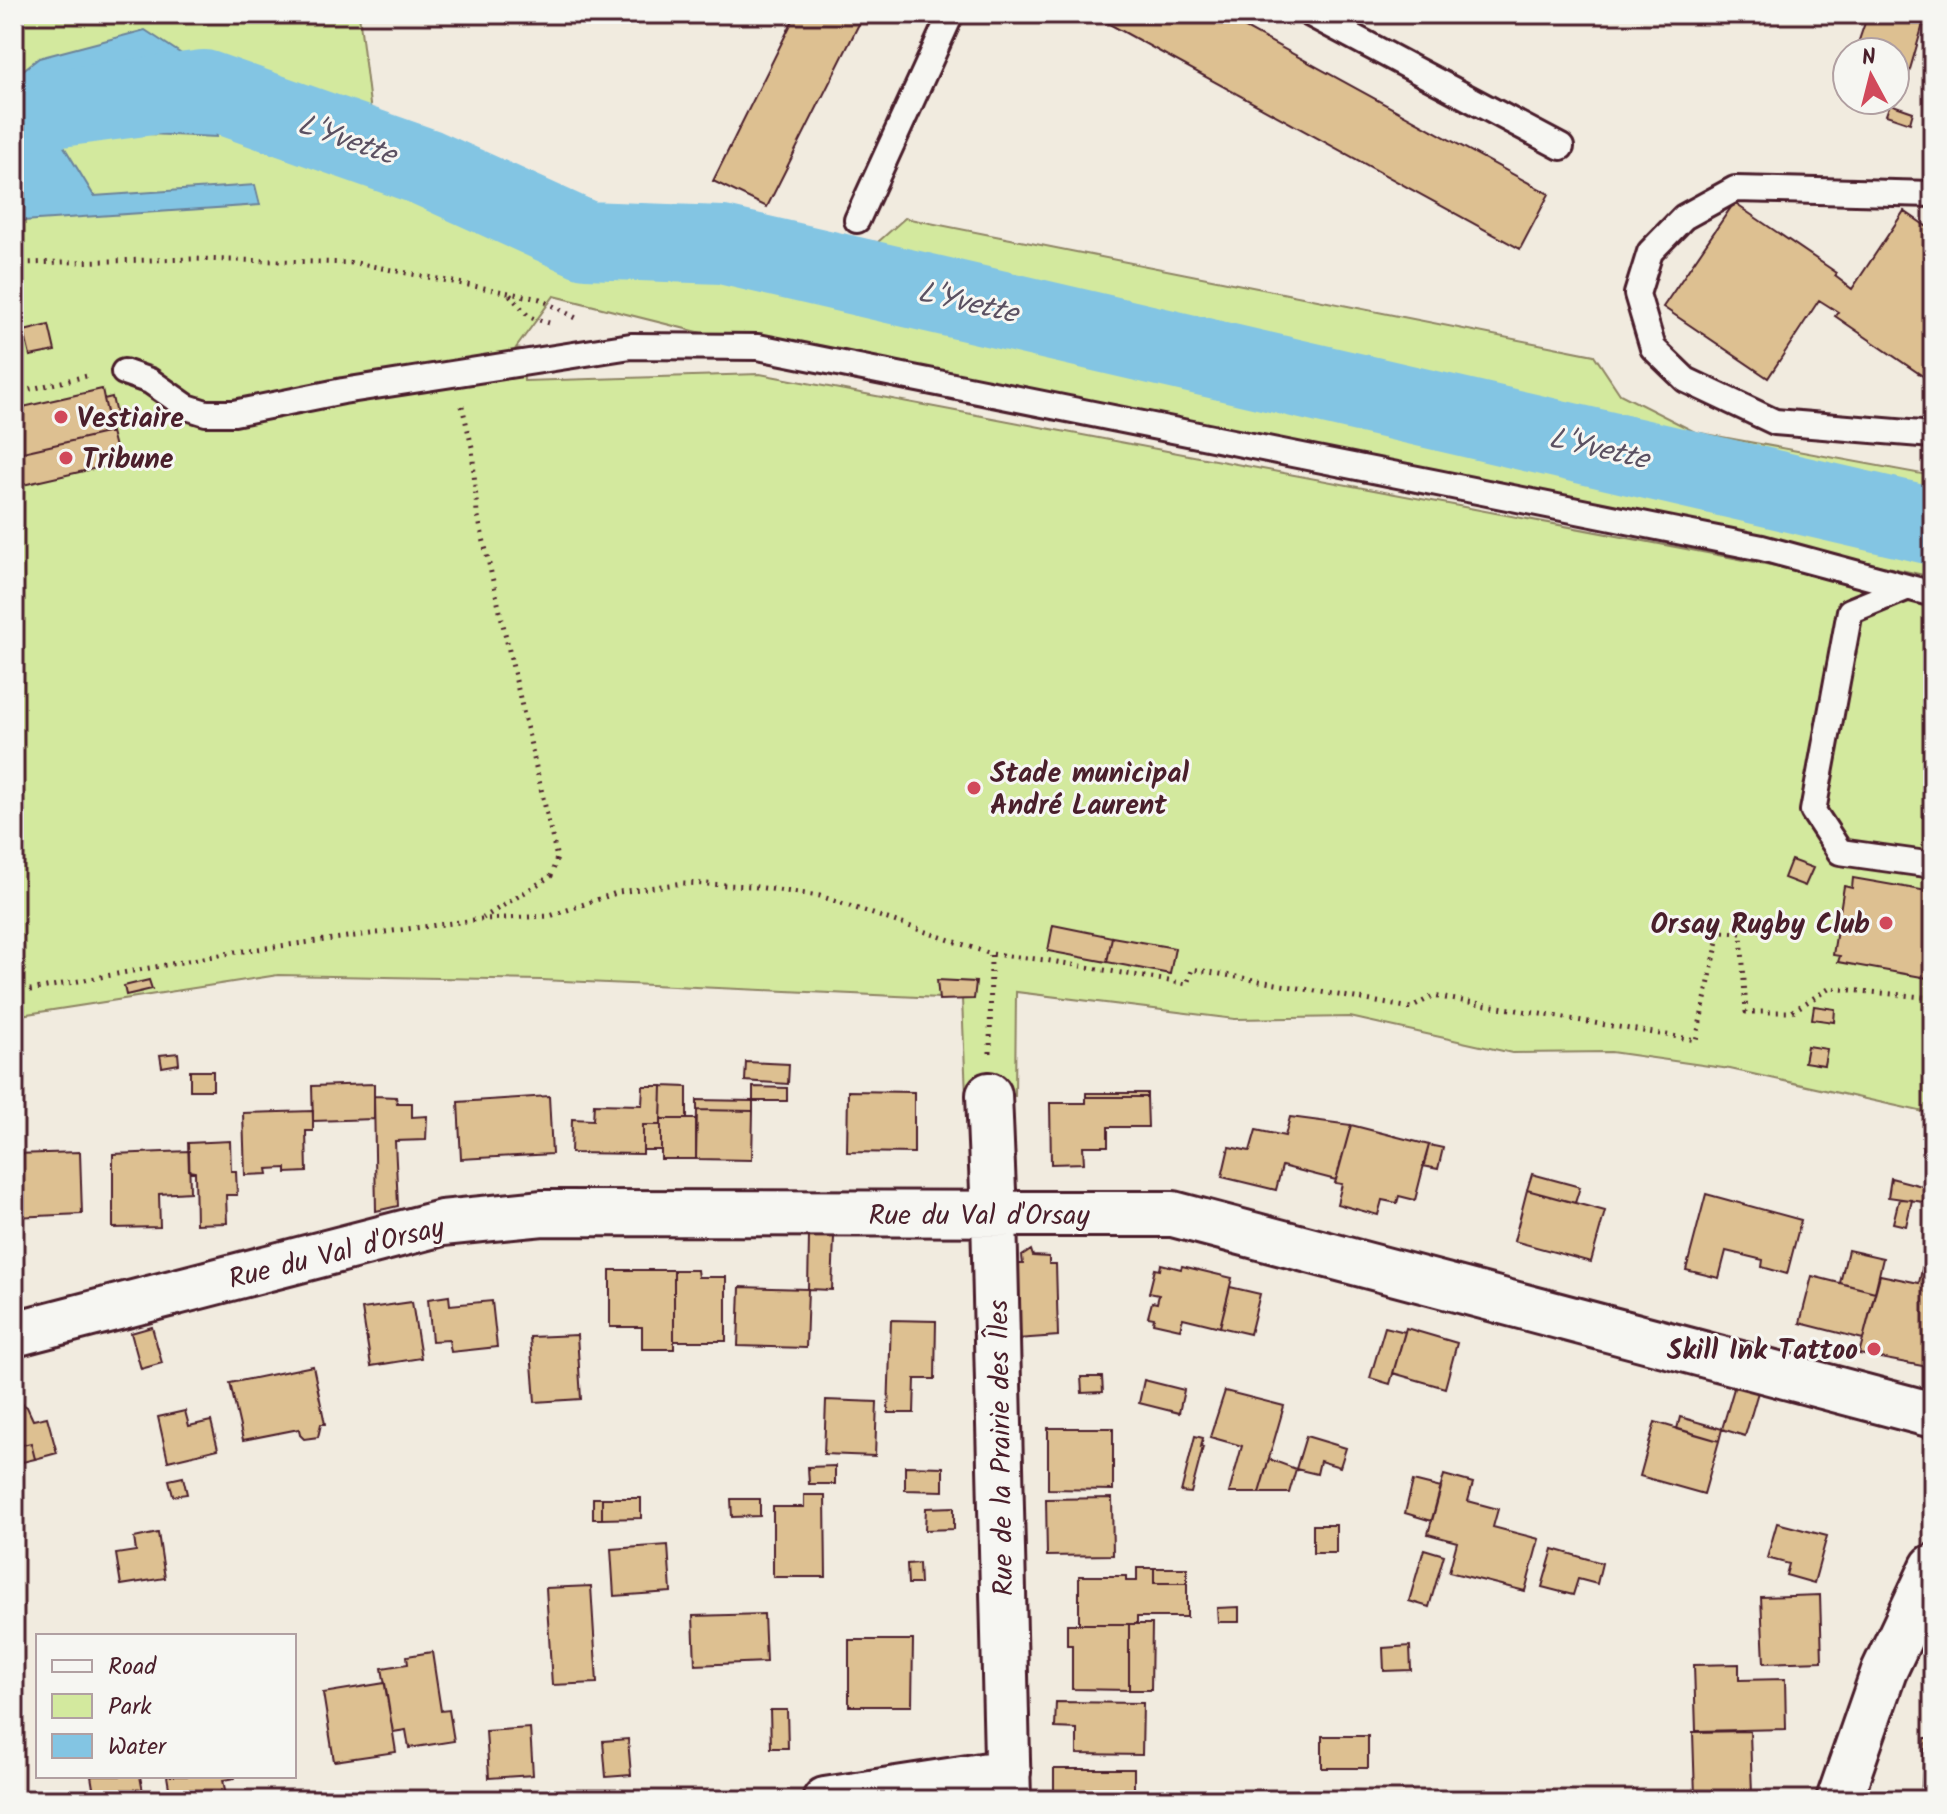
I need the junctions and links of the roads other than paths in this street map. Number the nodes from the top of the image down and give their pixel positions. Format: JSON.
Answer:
{"nodes":[{"id":1,"x":951,"y":14,"type":"edge"},
{"id":2,"x":1310,"y":14,"type":"edge"},
{"id":3,"x":1561,"y":147,"type":"dead end"},
{"id":4,"x":1933,"y":194,"type":"edge"},
{"id":5,"x":857,"y":220,"type":"dead end"},
{"id":6,"x":124,"y":372,"type":"road end"},
{"id":7,"x":1933,"y":435,"type":"edge"},
{"id":8,"x":1906,"y":588,"type":"junction"},
{"id":9,"x":1933,"y":594,"type":"edge"},
{"id":10,"x":1933,"y":865,"type":"edge"},
{"id":11,"x":989,"y":1095,"type":"road end"},
{"id":12,"x":994,"y":1215,"type":"junction"},
{"id":13,"x":14,"y":1334,"type":"edge"},
{"id":14,"x":1933,"y":1415,"type":"edge"},
{"id":15,"x":1933,"y":1567,"type":"edge"},
{"id":16,"x":1008,"y":1786,"type":"edge"},
{"id":17,"x":825,"y":1800,"type":"edge"},
{"id":18,"x":1839,"y":1800,"type":"edge"}],
"edges":[{"from":1,"to":5,"type":"lane"},
{"from":2,"to":3,"type":"lane"},
{"from":4,"to":7,"type":"lane"},
{"from":6,"to":8,"type":"lane"},
{"from":8,"to":9,"type":"lane"},
{"from":8,"to":10,"type":"lane"},
{"from":11,"to":12,"type":"street","name":"Rue de la Prairie des Îles"},
{"from":12,"to":13,"type":"street","name":"Rue du Val d'Orsay"},
{"from":12,"to":14,"type":"street","name":"Rue du Val d'Orsay"},
{"from":12,"to":16,"type":"street","name":"Rue de la Prairie des Îles"},
{"from":15,"to":18,"type":"street"},
{"from":16,"to":17,"type":"street"}]}
